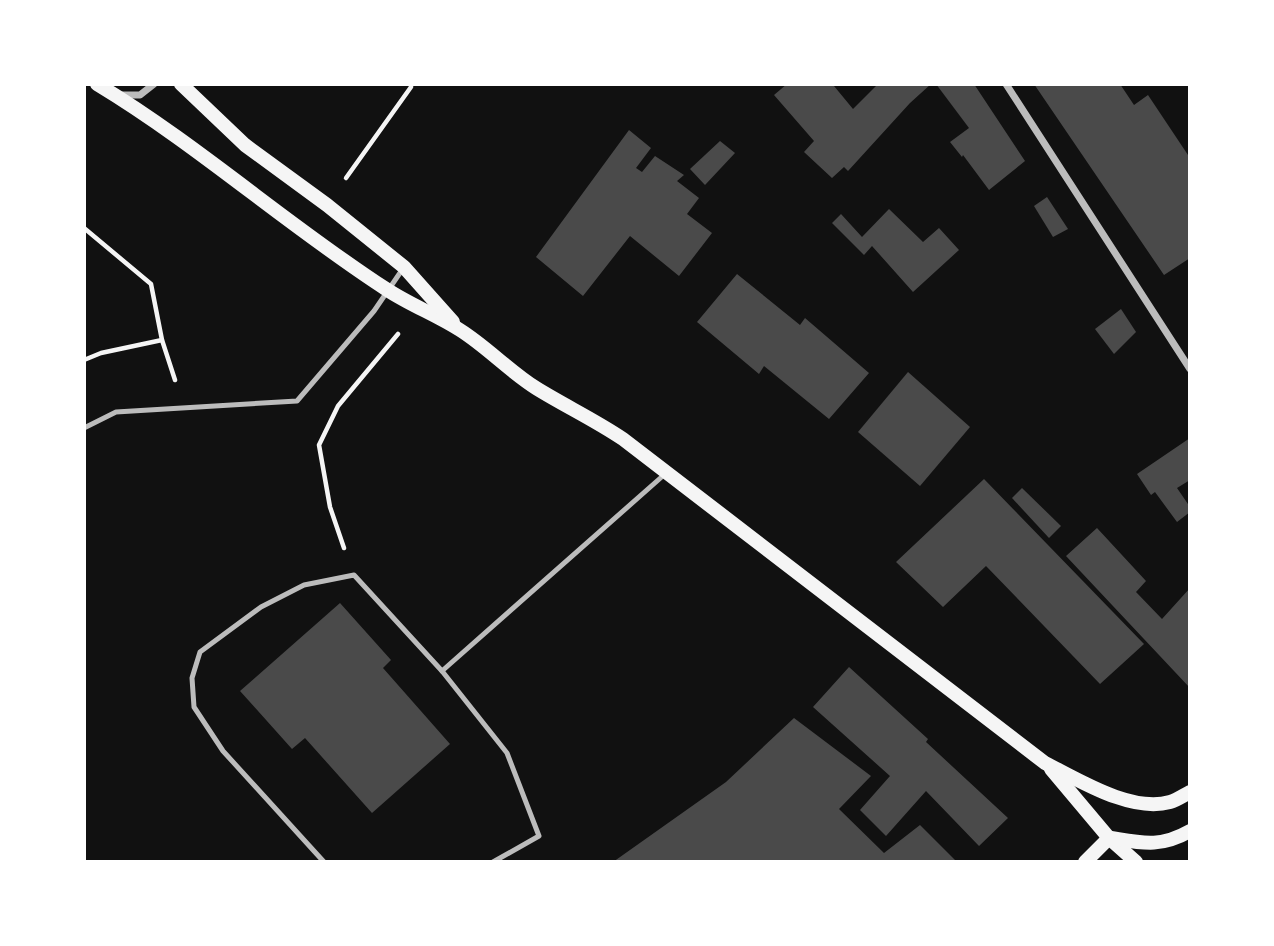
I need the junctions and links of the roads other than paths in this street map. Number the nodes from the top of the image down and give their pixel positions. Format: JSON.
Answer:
{"nodes":[{"id":1,"x":97,"y":84,"type":"edge"},
{"id":2,"x":154,"y":84,"type":"edge"},
{"id":3,"x":181,"y":84,"type":"edge"},
{"id":4,"x":1006,"y":84,"type":"edge"},
{"id":5,"x":118,"y":95,"type":"junction"},
{"id":6,"x":404,"y":267,"type":"junction"},
{"id":7,"x":388,"y":290,"type":"junction"},
{"id":8,"x":461,"y":331,"type":"junction"},
{"id":9,"x":1190,"y":369,"type":"edge"},
{"id":10,"x":84,"y":428,"type":"edge"},
{"id":11,"x":667,"y":472,"type":"junction"},
{"id":12,"x":442,"y":671,"type":"junction"},
{"id":13,"x":1045,"y":763,"type":"junction"},
{"id":14,"x":1190,"y":792,"type":"edge"},
{"id":15,"x":1190,"y":831,"type":"edge"},
{"id":16,"x":1109,"y":838,"type":"junction"},
{"id":17,"x":324,"y":862,"type":"edge"},
{"id":18,"x":493,"y":862,"type":"edge"},
{"id":19,"x":1085,"y":862,"type":"edge"},
{"id":20,"x":1136,"y":862,"type":"edge"}],
"edges":[{"from":1,"to":5,"type":"main road"},
{"from":2,"to":5,"type":"street"},
{"from":3,"to":6,"type":"main road"},
{"from":4,"to":9,"type":"street"},
{"from":5,"to":7,"type":"main road"},
{"from":6,"to":7,"type":"lane"},
{"from":6,"to":8,"type":"main road"},
{"from":7,"to":8,"type":"main road"},
{"from":7,"to":10,"type":"lane"},
{"from":8,"to":11,"type":"main road"},
{"from":11,"to":12,"type":"lane"},
{"from":11,"to":13,"type":"main road"},
{"from":12,"to":17,"type":"lane"},
{"from":12,"to":18,"type":"lane"},
{"from":13,"to":14,"type":"main road"},
{"from":13,"to":16,"type":"main road"},
{"from":15,"to":16,"type":"main road"},
{"from":16,"to":19,"type":"main road"},
{"from":16,"to":20,"type":"main road"}]}
